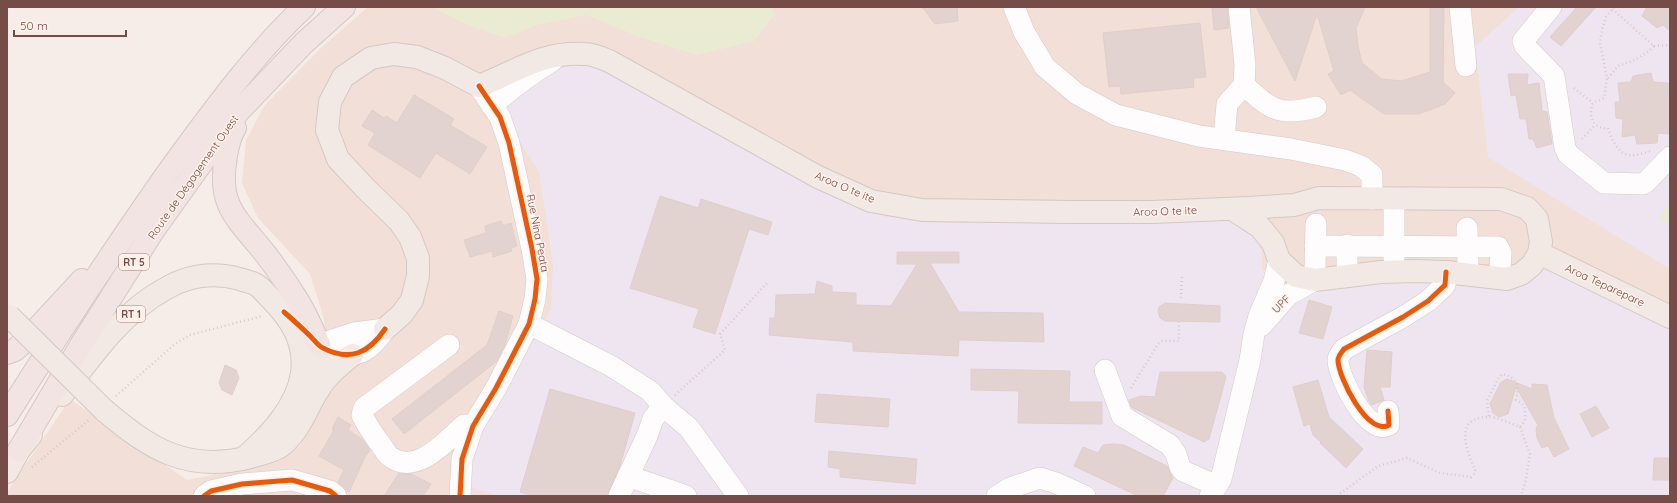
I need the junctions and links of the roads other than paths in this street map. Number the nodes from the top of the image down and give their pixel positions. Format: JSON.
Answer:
{"nodes":[{"id":1,"x":304,"y":7,"type":"edge"},
{"id":2,"x":344,"y":7,"type":"edge"},
{"id":3,"x":1014,"y":7,"type":"edge"},
{"id":4,"x":1239,"y":7,"type":"edge"},
{"id":5,"x":1460,"y":7,"type":"edge"},
{"id":6,"x":1551,"y":7,"type":"edge"},
{"id":7,"x":562,"y":54,"type":"junction"},
{"id":8,"x":1466,"y":66,"type":"dead end"},
{"id":9,"x":264,"y":83,"type":"junction"},
{"id":10,"x":1244,"y":85,"type":"junction"},
{"id":11,"x":479,"y":86,"type":"junction"},
{"id":12,"x":492,"y":106,"type":"junction"},
{"id":13,"x":1316,"y":107,"type":"dead end"},
{"id":14,"x":1224,"y":139,"type":"junction"},
{"id":15,"x":1662,"y":154,"type":"edge"},
{"id":16,"x":1383,"y":199,"type":"junction"},
{"id":17,"x":1294,"y":205,"type":"junction"},
{"id":18,"x":1232,"y":209,"type":"junction"},
{"id":19,"x":1316,"y":224,"type":"dead end"},
{"id":20,"x":122,"y":237,"type":"junction"},
{"id":21,"x":1315,"y":246,"type":"junction"},
{"id":22,"x":1394,"y":246,"type":"junction"},
{"id":23,"x":1276,"y":251,"type":"junction"},
{"id":24,"x":1539,"y":253,"type":"junction"},
{"id":25,"x":1500,"y":268,"type":"dead end"},
{"id":26,"x":1394,"y":272,"type":"junction"},
{"id":27,"x":1446,"y":272,"type":"junction"},
{"id":28,"x":1315,"y":274,"type":"junction"},
{"id":29,"x":8,"y":315,"type":"edge"},
{"id":30,"x":1670,"y":317,"type":"edge"},
{"id":31,"x":529,"y":324,"type":"junction"},
{"id":32,"x":385,"y":329,"type":"junction"},
{"id":33,"x":1254,"y":334,"type":"junction"},
{"id":34,"x":449,"y":345,"type":"dead end"},
{"id":35,"x":310,"y":351,"type":"junction"},
{"id":36,"x":7,"y":353,"type":"edge"},
{"id":37,"x":352,"y":355,"type":"junction"},
{"id":38,"x":1105,"y":370,"type":"dead end"},
{"id":39,"x":319,"y":388,"type":"junction"},
{"id":40,"x":663,"y":406,"type":"junction"},
{"id":41,"x":1388,"y":411,"type":"dead end"},
{"id":42,"x":7,"y":415,"type":"edge"},
{"id":43,"x":473,"y":426,"type":"junction"},
{"id":44,"x":19,"y":450,"type":"junction"},
{"id":45,"x":243,"y":459,"type":"junction"},
{"id":46,"x":17,"y":471,"type":"edge"},
{"id":47,"x":628,"y":476,"type":"junction"},
{"id":48,"x":1214,"y":491,"type":"edge"},
{"id":49,"x":734,"y":494,"type":"edge"},
{"id":50,"x":204,"y":496,"type":"edge"},
{"id":51,"x":336,"y":496,"type":"edge"},
{"id":52,"x":460,"y":496,"type":"edge"},
{"id":53,"x":619,"y":496,"type":"edge"},
{"id":54,"x":686,"y":496,"type":"edge"},
{"id":55,"x":997,"y":496,"type":"edge"},
{"id":56,"x":1085,"y":496,"type":"edge"}],
"edges":[{"from":1,"to":20,"type":"highway","name":"Route de Dégagement Ouest","number":"RT 5"},
{"from":2,"to":9,"type":"highway","name":"Route de Dégagement Ouest","number":"RT 5"},
{"from":3,"to":14,"type":"street"},
{"from":4,"to":10,"type":"street"},
{"from":5,"to":8,"type":"street"},
{"from":6,"to":15,"type":"street"},
{"from":7,"to":11,"type":"main road","name":"Aroa O te ite"},
{"from":7,"to":12,"type":"street"},
{"from":7,"to":18,"type":"main road","name":"Aroa O te ite"},
{"from":9,"to":35,"type":"highway"},
{"from":9,"to":44,"type":"highway","name":"Route de Dégagement Ouest","number":"RT 5"},
{"from":10,"to":13,"type":"street"},
{"from":10,"to":14,"type":"street"},
{"from":11,"to":12,"type":"street","name":"Rue Nina Peata"},
{"from":11,"to":32,"type":"main road","name":"Rue Nina Peata"},
{"from":12,"to":31,"type":"street","name":"Rue Nina Peata"},
{"from":14,"to":16,"type":"street"},
{"from":16,"to":17,"type":"main road","name":"Aroa O te ite"},
{"from":16,"to":22,"type":"street"},
{"from":16,"to":24,"type":"main road","name":"Aroa O te ite"},
{"from":17,"to":18,"type":"main road","name":"Aroa O te ite"},
{"from":17,"to":23,"type":"main road"},
{"from":18,"to":23,"type":"main road"},
{"from":19,"to":21,"type":"street"},
{"from":20,"to":36,"type":"highway"},
{"from":20,"to":42,"type":"highway","name":"Route de Dégagement Ouest","number":"RT 5"},
{"from":21,"to":22,"type":"street"},
{"from":21,"to":28,"type":"street"},
{"from":22,"to":25,"type":"street"},
{"from":22,"to":26,"type":"street"},
{"from":23,"to":28,"type":"main road"},
{"from":23,"to":33,"type":"street"},
{"from":24,"to":27,"type":"main road"},
{"from":24,"to":30,"type":"main road","name":"Aroa Teparepare"},
{"from":26,"to":27,"type":"main road"},
{"from":26,"to":28,"type":"main road"},
{"from":27,"to":41,"type":"street"},
{"from":28,"to":33,"type":"street","name":"UPF"},
{"from":29,"to":45,"type":"main road","bridge":true},
{"from":31,"to":40,"type":"street"},
{"from":31,"to":43,"type":"street","name":"Rue Nina Peata"},
{"from":32,"to":35,"type":"street"},
{"from":32,"to":37,"type":"street"},
{"from":33,"to":48,"type":"street"},
{"from":34,"to":43,"type":"street"},
{"from":35,"to":37,"type":"street"},
{"from":35,"to":39,"type":"main road"},
{"from":35,"to":44,"type":"main road","number":"RT 1"},
{"from":35,"to":45,"type":"main road","number":"RT 1"},
{"from":37,"to":39,"type":"main road"},
{"from":38,"to":48,"type":"street"},
{"from":39,"to":45,"type":"main road"},
{"from":40,"to":47,"type":"street"},
{"from":40,"to":49,"type":"street"},
{"from":43,"to":52,"type":"street","name":"Rue Nina Peata"},
{"from":44,"to":46,"type":"main road","number":"RT 1"},
{"from":47,"to":53,"type":"street"},
{"from":47,"to":54,"type":"street"},
{"from":50,"to":51,"type":"street"},
{"from":55,"to":56,"type":"street"}]}
